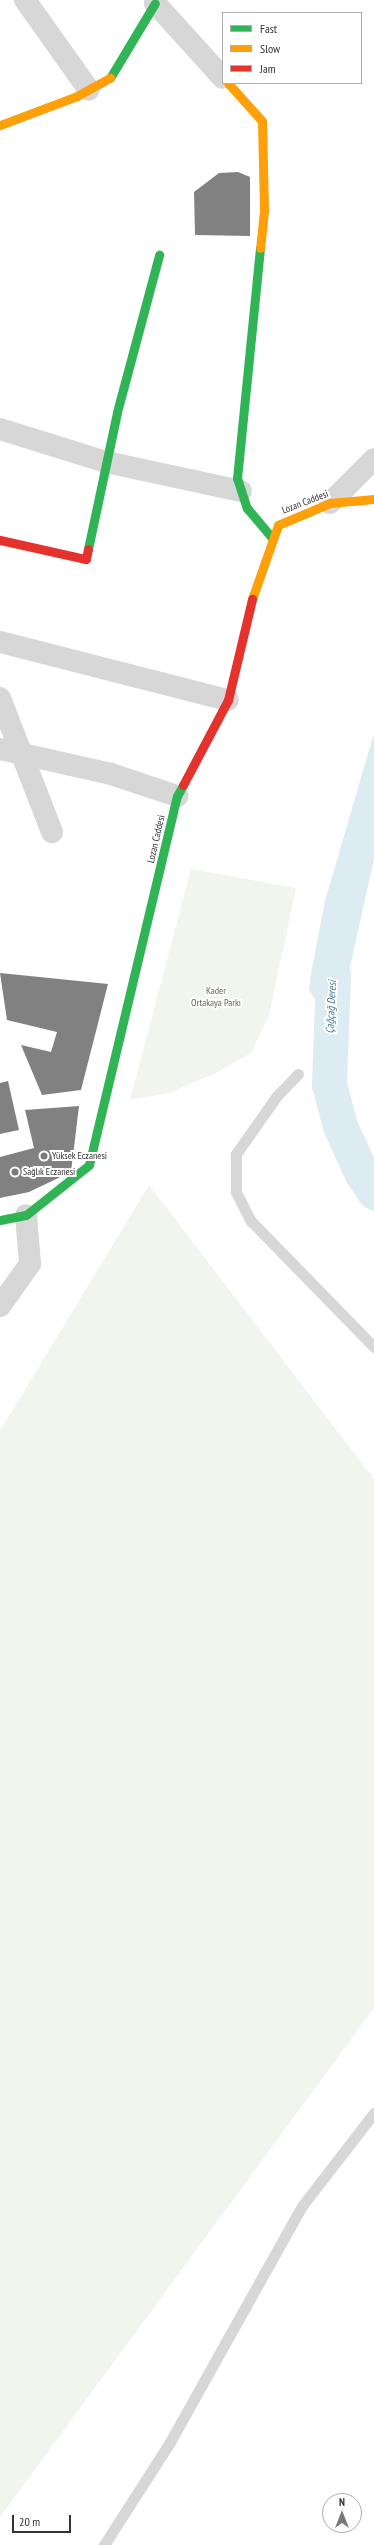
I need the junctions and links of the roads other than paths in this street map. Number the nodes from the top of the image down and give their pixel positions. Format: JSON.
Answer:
{"nodes":[{"id":1,"x":25,"y":0,"type":"edge"},
{"id":2,"x":155,"y":2,"type":"edge"},
{"id":3,"x":222,"y":77,"type":"edge"},
{"id":4,"x":229,"y":84,"type":"edge"},
{"id":5,"x":89,"y":90,"type":"junction"},
{"id":6,"x":0,"y":125,"type":"edge"},
{"id":7,"x":160,"y":255,"type":"dead end"},
{"id":8,"x":0,"y":429,"type":"edge"},
{"id":9,"x":374,"y":459,"type":"edge"},
{"id":10,"x":106,"y":462,"type":"junction"},
{"id":11,"x":242,"y":491,"type":"junction"},
{"id":12,"x":374,"y":499,"type":"edge"},
{"id":13,"x":330,"y":503,"type":"junction"},
{"id":14,"x":273,"y":539,"type":"junction"},
{"id":15,"x":0,"y":540,"type":"edge"},
{"id":16,"x":0,"y":642,"type":"edge"},
{"id":17,"x":0,"y":698,"type":"edge"},
{"id":18,"x":228,"y":700,"type":"junction"},
{"id":19,"x":0,"y":748,"type":"edge"},
{"id":20,"x":23,"y":754,"type":"junction"},
{"id":21,"x":177,"y":796,"type":"junction"},
{"id":22,"x":52,"y":832,"type":"dead end"},
{"id":23,"x":298,"y":1074,"type":"dead end"},
{"id":24,"x":26,"y":1215,"type":"junction"},
{"id":25,"x":0,"y":1220,"type":"edge"},
{"id":26,"x":0,"y":1306,"type":"edge"},
{"id":27,"x":374,"y":1347,"type":"edge"},
{"id":28,"x":374,"y":2113,"type":"edge"},
{"id":29,"x":104,"y":2545,"type":"edge"}],
"edges":[{"from":1,"to":5,"type":"street"},
{"from":2,"to":3,"type":"street"},
{"from":2,"to":5,"type":"street"},
{"from":4,"to":11,"type":"street"},
{"from":5,"to":6,"type":"street"},
{"from":7,"to":10,"type":"street"},
{"from":8,"to":10,"type":"street"},
{"from":9,"to":13,"type":"street"},
{"from":10,"to":11,"type":"street"},
{"from":10,"to":15,"type":"street"},
{"from":11,"to":14,"type":"street"},
{"from":12,"to":13,"type":"street","name":"Lozan Caddesi"},
{"from":13,"to":14,"type":"street","name":"Lozan Caddesi"},
{"from":14,"to":18,"type":"street","name":"Lozan Caddesi"},
{"from":16,"to":18,"type":"street"},
{"from":17,"to":20,"type":"street"},
{"from":18,"to":21,"type":"street","name":"Lozan Caddesi"},
{"from":19,"to":20,"type":"street"},
{"from":20,"to":21,"type":"street"},
{"from":20,"to":22,"type":"street"},
{"from":21,"to":24,"type":"street","name":"Lozan Caddesi"},
{"from":23,"to":27,"type":"lane"},
{"from":24,"to":25,"type":"street","name":"Lozan Caddesi"},
{"from":24,"to":26,"type":"street"},
{"from":28,"to":29,"type":"lane"}]}
